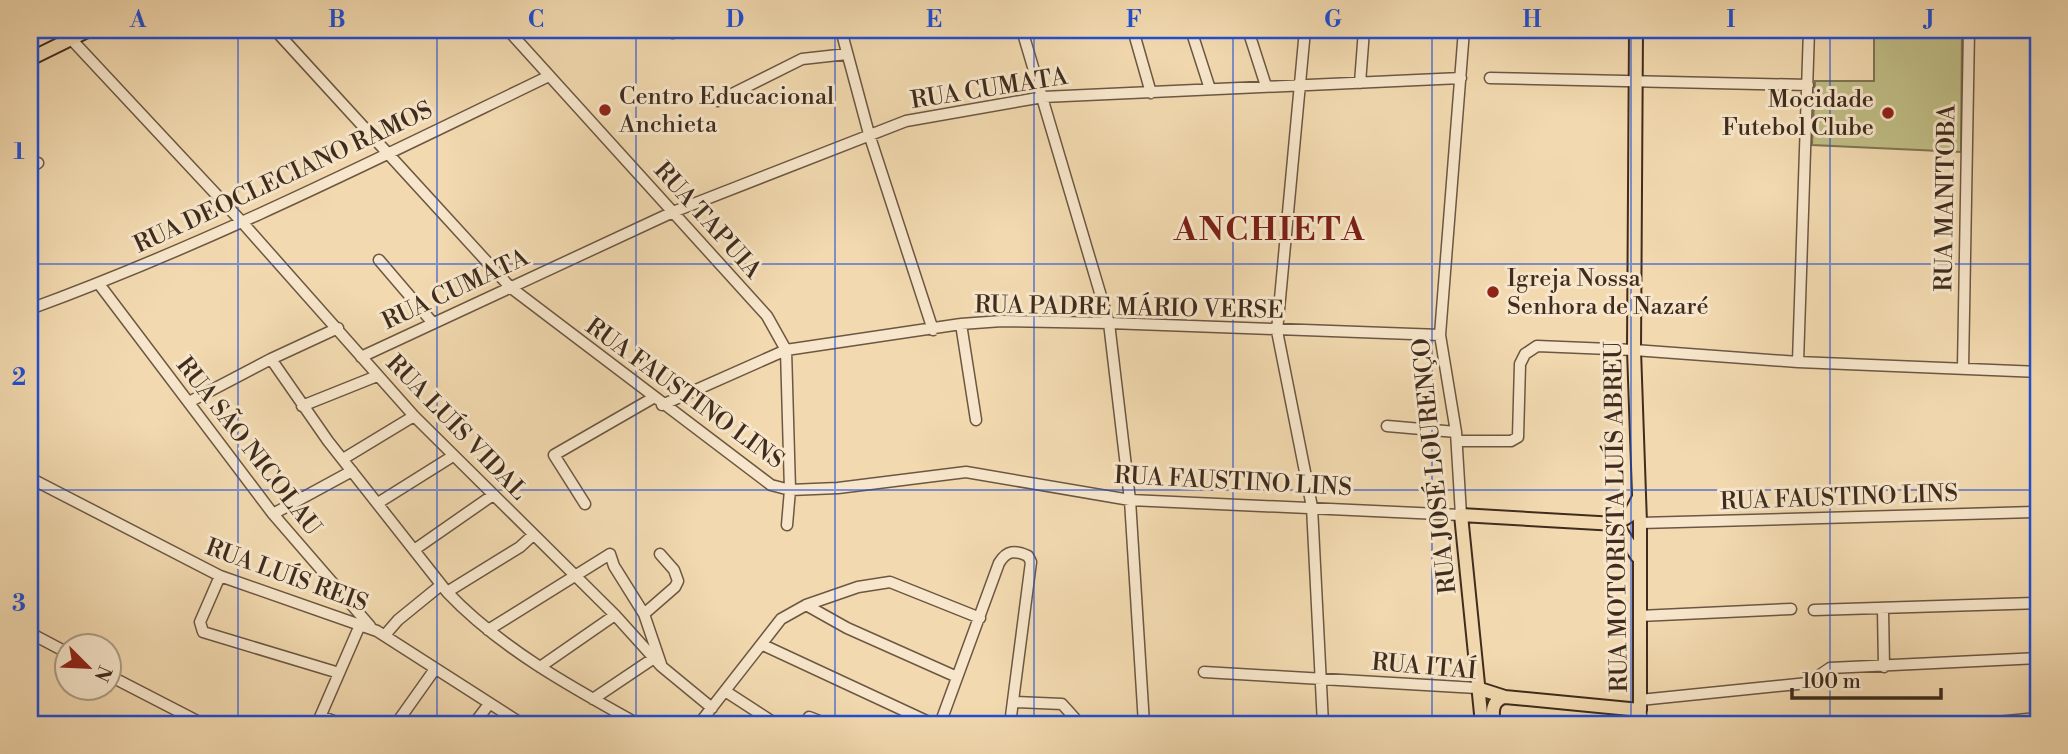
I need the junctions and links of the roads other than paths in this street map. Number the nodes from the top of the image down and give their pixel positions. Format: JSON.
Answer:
{"nodes":[{"id":1,"x":89,"y":30,"type":"edge"},
{"id":2,"x":275,"y":30,"type":"edge"},
{"id":3,"x":508,"y":30,"type":"edge"},
{"id":4,"x":841,"y":30,"type":"edge"},
{"id":5,"x":1022,"y":30,"type":"edge"},
{"id":6,"x":1133,"y":30,"type":"edge"},
{"id":7,"x":1191,"y":30,"type":"edge"},
{"id":8,"x":1248,"y":30,"type":"edge"},
{"id":9,"x":1305,"y":30,"type":"edge"},
{"id":10,"x":1364,"y":30,"type":"edge"},
{"id":11,"x":1464,"y":30,"type":"edge"},
{"id":12,"x":1636,"y":30,"type":"edge"},
{"id":13,"x":1809,"y":30,"type":"edge"},
{"id":14,"x":1969,"y":30,"type":"edge"},
{"id":15,"x":71,"y":39,"type":"junction"},
{"id":16,"x":847,"y":54,"type":"junction"},
{"id":17,"x":30,"y":59,"type":"edge"},
{"id":18,"x":550,"y":76,"type":"junction"},
{"id":19,"x":1461,"y":78,"type":"junction"},
{"id":20,"x":1490,"y":78,"type":"dead end"},
{"id":21,"x":1636,"y":79,"type":"junction"},
{"id":22,"x":1360,"y":83,"type":"junction"},
{"id":23,"x":1300,"y":85,"type":"junction"},
{"id":24,"x":1808,"y":85,"type":"junction"},
{"id":25,"x":1266,"y":86,"type":"junction"},
{"id":26,"x":1210,"y":89,"type":"junction"},
{"id":27,"x":1151,"y":93,"type":"junction"},
{"id":28,"x":1043,"y":97,"type":"junction"},
{"id":29,"x":718,"y":102,"type":"dead end"},
{"id":30,"x":869,"y":134,"type":"junction"},
{"id":31,"x":386,"y":154,"type":"junction"},
{"id":32,"x":673,"y":212,"type":"junction"},
{"id":33,"x":241,"y":221,"type":"junction"},
{"id":34,"x":379,"y":260,"type":"dead end"},
{"id":35,"x":99,"y":284,"type":"junction"},
{"id":36,"x":510,"y":287,"type":"junction"},
{"id":37,"x":30,"y":309,"type":"edge"},
{"id":38,"x":432,"y":322,"type":"junction"},
{"id":39,"x":1109,"y":323,"type":"junction"},
{"id":40,"x":961,"y":324,"type":"junction"},
{"id":41,"x":338,"y":328,"type":"junction"},
{"id":42,"x":933,"y":330,"type":"junction"},
{"id":43,"x":1276,"y":331,"type":"junction"},
{"id":44,"x":1440,"y":335,"type":"junction"},
{"id":45,"x":786,"y":350,"type":"junction"},
{"id":46,"x":1634,"y":350,"type":"junction"},
{"id":47,"x":360,"y":357,"type":"junction"},
{"id":48,"x":271,"y":359,"type":"junction"},
{"id":49,"x":1798,"y":362,"type":"junction"},
{"id":50,"x":1963,"y":368,"type":"junction"},
{"id":51,"x":2038,"y":372,"type":"edge"},
{"id":52,"x":377,"y":376,"type":"junction"},
{"id":53,"x":657,"y":401,"type":"junction"},
{"id":54,"x":189,"y":402,"type":"junction"},
{"id":55,"x":302,"y":406,"type":"junction"},
{"id":56,"x":414,"y":416,"type":"junction"},
{"id":57,"x":976,"y":420,"type":"dead end"},
{"id":58,"x":1387,"y":426,"type":"dead end"},
{"id":59,"x":1457,"y":436,"type":"junction"},
{"id":60,"x":453,"y":456,"type":"junction"},
{"id":61,"x":343,"y":459,"type":"junction"},
{"id":62,"x":352,"y":471,"type":"junction"},
{"id":63,"x":30,"y":478,"type":"edge"},
{"id":64,"x":790,"y":490,"type":"junction"},
{"id":65,"x":493,"y":495,"type":"junction"},
{"id":66,"x":1638,"y":498,"type":"junction"},
{"id":67,"x":1130,"y":500,"type":"junction"},
{"id":68,"x":378,"y":503,"type":"junction"},
{"id":69,"x":585,"y":504,"type":"dead end"},
{"id":70,"x":1312,"y":507,"type":"junction"},
{"id":71,"x":2038,"y":512,"type":"edge"},
{"id":72,"x":273,"y":514,"type":"junction"},
{"id":73,"x":1461,"y":515,"type":"junction"},
{"id":74,"x":1640,"y":523,"type":"junction"},
{"id":75,"x":1616,"y":524,"type":"junction"},
{"id":76,"x":787,"y":525,"type":"dead end"},
{"id":77,"x":533,"y":536,"type":"junction"},
{"id":78,"x":414,"y":550,"type":"junction"},
{"id":79,"x":660,"y":554,"type":"dead end"},
{"id":80,"x":1639,"y":559,"type":"junction"},
{"id":81,"x":220,"y":576,"type":"junction"},
{"id":82,"x":576,"y":577,"type":"junction"},
{"id":83,"x":444,"y":588,"type":"junction"},
{"id":84,"x":2038,"y":603,"type":"edge"},
{"id":85,"x":806,"y":604,"type":"junction"},
{"id":86,"x":1791,"y":609,"type":"dead end"},
{"id":87,"x":1814,"y":610,"type":"dead end"},
{"id":88,"x":1883,"y":610,"type":"junction"},
{"id":89,"x":644,"y":614,"type":"junction"},
{"id":90,"x":615,"y":615,"type":"junction"},
{"id":91,"x":1639,"y":616,"type":"junction"},
{"id":92,"x":980,"y":618,"type":"junction"},
{"id":93,"x":360,"y":625,"type":"junction"},
{"id":94,"x":372,"y":628,"type":"junction"},
{"id":95,"x":488,"y":630,"type":"junction"},
{"id":96,"x":30,"y":633,"type":"edge"},
{"id":97,"x":386,"y":635,"type":"junction"},
{"id":98,"x":52,"y":645,"type":"edge"},
{"id":99,"x":763,"y":645,"type":"junction"},
{"id":100,"x":2038,"y":658,"type":"edge"},
{"id":101,"x":658,"y":662,"type":"junction"},
{"id":102,"x":540,"y":667,"type":"junction"},
{"id":103,"x":1884,"y":667,"type":"junction"},
{"id":104,"x":435,"y":669,"type":"junction"},
{"id":105,"x":1204,"y":672,"type":"dead end"},
{"id":106,"x":339,"y":673,"type":"junction"},
{"id":107,"x":957,"y":677,"type":"junction"},
{"id":108,"x":1319,"y":678,"type":"junction"},
{"id":109,"x":122,"y":682,"type":"edge"},
{"id":110,"x":1478,"y":688,"type":"junction"},
{"id":111,"x":725,"y":691,"type":"junction"},
{"id":112,"x":1505,"y":697,"type":"junction"},
{"id":113,"x":593,"y":699,"type":"junction"},
{"id":114,"x":1014,"y":702,"type":"junction"},
{"id":115,"x":489,"y":704,"type":"junction"},
{"id":116,"x":1640,"y":705,"type":"junction"},
{"id":117,"x":712,"y":708,"type":"junction"},
{"id":118,"x":2038,"y":718,"type":"edge"},
{"id":119,"x":319,"y":720,"type":"edge"},
{"id":120,"x":203,"y":724,"type":"edge"},
{"id":121,"x":341,"y":724,"type":"edge"},
{"id":122,"x":396,"y":724,"type":"edge"},
{"id":123,"x":474,"y":724,"type":"edge"},
{"id":124,"x":522,"y":724,"type":"edge"},
{"id":125,"x":638,"y":724,"type":"edge"},
{"id":126,"x":699,"y":724,"type":"edge"},
{"id":127,"x":775,"y":724,"type":"edge"},
{"id":128,"x":805,"y":724,"type":"edge"},
{"id":129,"x":827,"y":724,"type":"edge"},
{"id":130,"x":933,"y":724,"type":"edge"},
{"id":131,"x":940,"y":724,"type":"edge"},
{"id":132,"x":1010,"y":724,"type":"edge"},
{"id":133,"x":1080,"y":724,"type":"edge"},
{"id":134,"x":1144,"y":724,"type":"edge"},
{"id":135,"x":1323,"y":724,"type":"edge"},
{"id":136,"x":1482,"y":724,"type":"edge"},
{"id":137,"x":1494,"y":724,"type":"edge"},
{"id":138,"x":1643,"y":724,"type":"edge"},
{"id":139,"x":1977,"y":724,"type":"edge"}],
"edges":[{"from":1,"to":15,"type":"main road"},
{"from":2,"to":31,"type":"street","name":"RUA FAUSTINO LINS"},
{"from":3,"to":18,"type":"street","name":"RUA TAPUIA"},
{"from":4,"to":16,"type":"street"},
{"from":5,"to":28,"type":"street"},
{"from":6,"to":27,"type":"street"},
{"from":7,"to":26,"type":"street"},
{"from":8,"to":25,"type":"street"},
{"from":9,"to":23,"type":"street"},
{"from":10,"to":22,"type":"street"},
{"from":11,"to":19,"type":"street","name":"RUA JOSÉ LOURENÇO"},
{"from":12,"to":21,"type":"main road","name":"RUA MOTORISTA LUÍS ABREU"},
{"from":13,"to":24,"type":"street"},
{"from":14,"to":50,"type":"street","name":"RUA MANITOBA"},
{"from":15,"to":17,"type":"main road"},
{"from":15,"to":33,"type":"street","name":"RUA LUÍS VIDAL"},
{"from":16,"to":29,"type":"street"},
{"from":16,"to":30,"type":"street"},
{"from":18,"to":31,"type":"street","name":"RUA DEOCLECIANO RAMOS"},
{"from":18,"to":32,"type":"street","name":"RUA TAPUIA"},
{"from":19,"to":22,"type":"street","name":"RUA CUMATA"},
{"from":19,"to":44,"type":"street","name":"RUA JOSÉ LOURENÇO"},
{"from":20,"to":21,"type":"street"},
{"from":21,"to":24,"type":"street"},
{"from":21,"to":46,"type":"main road","name":"RUA MOTORISTA LUÍS ABREU"},
{"from":22,"to":23,"type":"street","name":"RUA CUMATA"},
{"from":23,"to":25,"type":"street","name":"RUA CUMATA"},
{"from":23,"to":43,"type":"street"},
{"from":24,"to":49,"type":"street"},
{"from":25,"to":26,"type":"street","name":"RUA CUMATA"},
{"from":26,"to":27,"type":"street","name":"RUA CUMATA"},
{"from":27,"to":28,"type":"street","name":"RUA CUMATA"},
{"from":28,"to":30,"type":"street","name":"RUA CUMATA"},
{"from":28,"to":39,"type":"street"},
{"from":30,"to":32,"type":"street","name":"RUA CUMATA"},
{"from":30,"to":42,"type":"street"},
{"from":31,"to":33,"type":"street","name":"RUA DEOCLECIANO RAMOS"},
{"from":31,"to":36,"type":"street","name":"RUA FAUSTINO LINS"},
{"from":32,"to":36,"type":"street","name":"RUA CUMATA"},
{"from":32,"to":45,"type":"street","name":"RUA TAPUIA"},
{"from":33,"to":35,"type":"street","name":"RUA DEOCLECIANO RAMOS"},
{"from":33,"to":41,"type":"street","name":"RUA LUÍS VIDAL"},
{"from":34,"to":38,"type":"street"},
{"from":35,"to":37,"type":"street","name":"RUA DEOCLECIANO RAMOS"},
{"from":35,"to":54,"type":"street","name":"RUA SÃO NICOLAU"},
{"from":36,"to":38,"type":"street","name":"RUA CUMATA"},
{"from":36,"to":53,"type":"street","name":"RUA FAUSTINO LINS"},
{"from":38,"to":47,"type":"street","name":"RUA CUMATA"},
{"from":39,"to":40,"type":"street","name":"RUA PADRE MÁRIO VERSE"},
{"from":39,"to":43,"type":"street","name":"RUA PADRE MÁRIO VERSE"},
{"from":39,"to":67,"type":"street"},
{"from":40,"to":42,"type":"street","name":"RUA PADRE MÁRIO VERSE"},
{"from":40,"to":57,"type":"street"},
{"from":41,"to":47,"type":"street","name":"RUA LUÍS VIDAL"},
{"from":41,"to":48,"type":"street"},
{"from":42,"to":45,"type":"street","name":"RUA PADRE MÁRIO VERSE"},
{"from":43,"to":44,"type":"street","name":"RUA PADRE MÁRIO VERSE"},
{"from":43,"to":70,"type":"street"},
{"from":44,"to":59,"type":"street","name":"RUA JOSÉ LOURENÇO"},
{"from":45,"to":53,"type":"street","name":"RUA PADRE MÁRIO VERSE"},
{"from":45,"to":64,"type":"street"},
{"from":46,"to":49,"type":"street"},
{"from":46,"to":59,"type":"street"},
{"from":46,"to":66,"type":"main road","name":"RUA MOTORISTA LUÍS ABREU"},
{"from":47,"to":52,"type":"street","name":"RUA LUÍS VIDAL"},
{"from":48,"to":54,"type":"street"},
{"from":48,"to":55,"type":"street"},
{"from":49,"to":50,"type":"street"},
{"from":50,"to":51,"type":"street"},
{"from":52,"to":55,"type":"street"},
{"from":52,"to":56,"type":"street","name":"RUA LUÍS VIDAL"},
{"from":53,"to":64,"type":"street","name":"RUA FAUSTINO LINS"},
{"from":53,"to":69,"type":"street","name":"RUA PADRE MÁRIO VERSE"},
{"from":54,"to":72,"type":"street","name":"RUA SÃO NICOLAU"},
{"from":55,"to":61,"type":"street"},
{"from":56,"to":60,"type":"street","name":"RUA LUÍS VIDAL"},
{"from":56,"to":61,"type":"street"},
{"from":58,"to":59,"type":"street"},
{"from":59,"to":73,"type":"street","name":"RUA JOSÉ LOURENÇO"},
{"from":60,"to":65,"type":"street","name":"RUA LUÍS VIDAL"},
{"from":60,"to":68,"type":"street"},
{"from":61,"to":62,"type":"street"},
{"from":62,"to":68,"type":"street"},
{"from":62,"to":72,"type":"street"},
{"from":63,"to":81,"type":"street","name":"RUA LUÍS REIS"},
{"from":64,"to":67,"type":"street","name":"RUA FAUSTINO LINS"},
{"from":64,"to":76,"type":"street"},
{"from":65,"to":77,"type":"street","name":"RUA LUÍS VIDAL"},
{"from":65,"to":78,"type":"street"},
{"from":66,"to":74,"type":"main road","name":"RUA MOTORISTA LUÍS ABREU"},
{"from":66,"to":75,"type":"main road"},
{"from":67,"to":70,"type":"street","name":"RUA FAUSTINO LINS"},
{"from":67,"to":134,"type":"street"},
{"from":68,"to":78,"type":"street"},
{"from":70,"to":73,"type":"street","name":"RUA FAUSTINO LINS"},
{"from":70,"to":108,"type":"street"},
{"from":71,"to":74,"type":"street","name":"RUA FAUSTINO LINS"},
{"from":72,"to":94,"type":"street","name":"RUA SÃO NICOLAU"},
{"from":73,"to":75,"type":"main road","name":"RUA FAUSTINO LINS"},
{"from":73,"to":110,"type":"main road","name":"RUA JOSÉ LOURENÇO"},
{"from":74,"to":80,"type":"main road","name":"RUA MOTORISTA LUÍS ABREU"},
{"from":75,"to":80,"type":"main road"},
{"from":77,"to":82,"type":"street","name":"RUA LUÍS VIDAL"},
{"from":77,"to":83,"type":"street"},
{"from":78,"to":83,"type":"street"},
{"from":79,"to":89,"type":"street"},
{"from":80,"to":91,"type":"main road","name":"RUA MOTORISTA LUÍS ABREU"},
{"from":81,"to":93,"type":"street","name":"RUA LUÍS REIS"},
{"from":81,"to":106,"type":"street"},
{"from":82,"to":89,"type":"street"},
{"from":82,"to":90,"type":"street","name":"RUA LUÍS VIDAL"},
{"from":82,"to":95,"type":"street"},
{"from":83,"to":95,"type":"street"},
{"from":83,"to":97,"type":"street"},
{"from":84,"to":88,"type":"street"},
{"from":85,"to":92,"type":"street"},
{"from":85,"to":99,"type":"street"},
{"from":85,"to":107,"type":"street"},
{"from":86,"to":91,"type":"street"},
{"from":87,"to":88,"type":"street"},
{"from":88,"to":103,"type":"street"},
{"from":89,"to":101,"type":"street"},
{"from":90,"to":101,"type":"street","name":"RUA LUÍS VIDAL"},
{"from":90,"to":102,"type":"street"},
{"from":91,"to":116,"type":"main road","name":"RUA MOTORISTA LUÍS ABREU"},
{"from":92,"to":107,"type":"street"},
{"from":92,"to":114,"type":"street"},
{"from":93,"to":94,"type":"street","name":"RUA LUÍS REIS"},
{"from":93,"to":106,"type":"street"},
{"from":94,"to":97,"type":"street","name":"RUA LUÍS REIS"},
{"from":95,"to":102,"type":"street"},
{"from":96,"to":98,"type":"street"},
{"from":97,"to":104,"type":"street","name":"RUA LUÍS REIS"},
{"from":99,"to":111,"type":"street"},
{"from":99,"to":130,"type":"street"},
{"from":100,"to":103,"type":"street"},
{"from":101,"to":113,"type":"street"},
{"from":101,"to":117,"type":"street","name":"RUA LUÍS VIDAL"},
{"from":102,"to":113,"type":"street"},
{"from":103,"to":116,"type":"street"},
{"from":104,"to":115,"type":"street","name":"RUA LUÍS REIS"},
{"from":104,"to":122,"type":"street"},
{"from":105,"to":108,"type":"street","name":"RUA ITAÍ"},
{"from":106,"to":119,"type":"street"},
{"from":107,"to":131,"type":"street"},
{"from":108,"to":110,"type":"street","name":"RUA ITAÍ"},
{"from":108,"to":135,"type":"street"},
{"from":109,"to":120,"type":"street"},
{"from":110,"to":112,"type":"main road","name":"RUA ITAÍ"},
{"from":110,"to":136,"type":"main road","name":"RUA JOSÉ LOURENÇO"},
{"from":111,"to":117,"type":"street"},
{"from":111,"to":127,"type":"street"},
{"from":112,"to":116,"type":"main road","name":"RUA ITAÍ"},
{"from":112,"to":137,"type":"main road"},
{"from":113,"to":125,"type":"street"},
{"from":114,"to":132,"type":"street"},
{"from":114,"to":133,"type":"street"},
{"from":115,"to":123,"type":"street"},
{"from":115,"to":124,"type":"street","name":"RUA LUÍS REIS"},
{"from":116,"to":138,"type":"street"},
{"from":117,"to":126,"type":"street"},
{"from":118,"to":139,"type":"street"},
{"from":119,"to":121,"type":"street"},
{"from":128,"to":129,"type":"street"}]}
